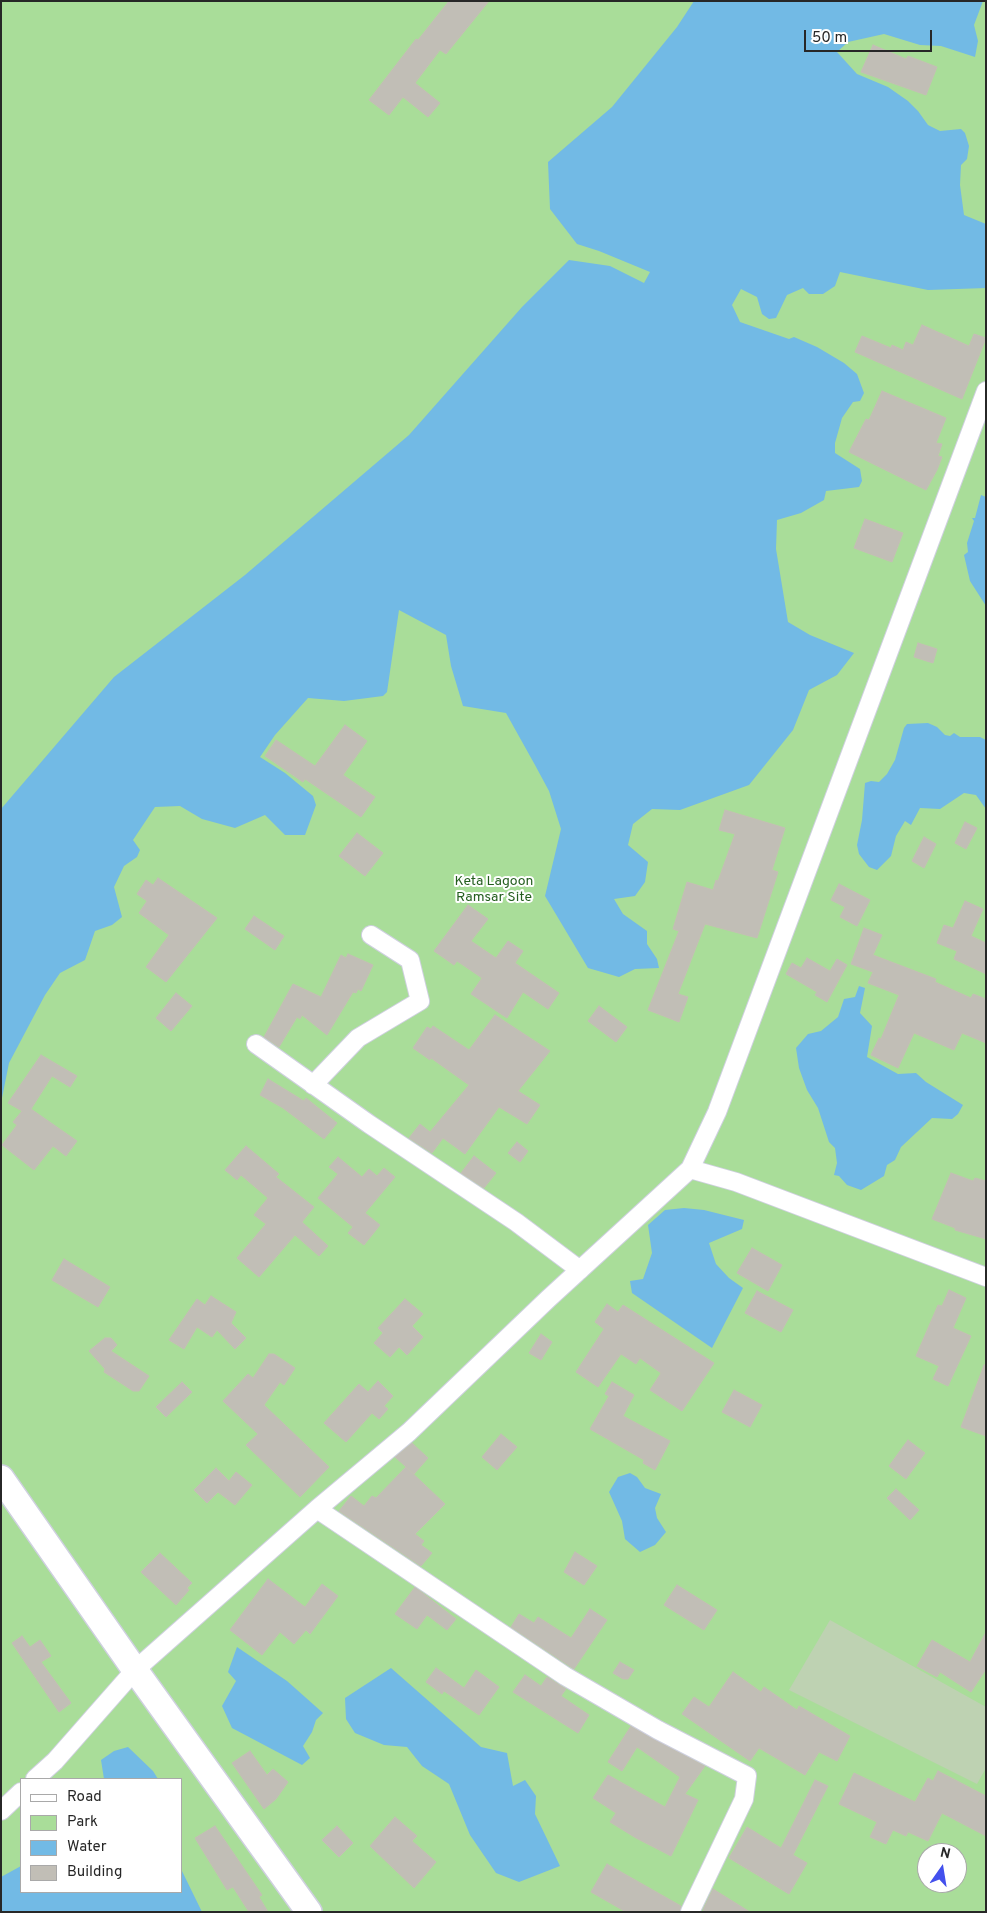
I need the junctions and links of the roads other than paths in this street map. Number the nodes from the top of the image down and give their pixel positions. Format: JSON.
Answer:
{"nodes":[{"id":1,"x":986,"y":391,"type":"edge"},
{"id":2,"x":371,"y":935,"type":"dead end"},
{"id":3,"x":256,"y":1044,"type":"dead end"},
{"id":4,"x":313,"y":1085,"type":"junction"},
{"id":5,"x":690,"y":1169,"type":"junction"},
{"id":6,"x":580,"y":1270,"type":"junction"},
{"id":7,"x":986,"y":1277,"type":"edge"},
{"id":8,"x":1,"y":1478,"type":"edge"},
{"id":9,"x":317,"y":1509,"type":"junction"},
{"id":10,"x":135,"y":1670,"type":"junction"},
{"id":11,"x":36,"y":1778,"type":"edge"},
{"id":12,"x":20,"y":1793,"type":"edge"},
{"id":13,"x":1,"y":1811,"type":"edge"},
{"id":14,"x":308,"y":1912,"type":"edge"},
{"id":15,"x":690,"y":1912,"type":"edge"}],
"edges":[{"from":1,"to":5,"type":"street"},
{"from":2,"to":4,"type":"street"},
{"from":3,"to":4,"type":"street"},
{"from":4,"to":6,"type":"street"},
{"from":5,"to":6,"type":"street"},
{"from":5,"to":7,"type":"street"},
{"from":6,"to":9,"type":"street"},
{"from":8,"to":10,"type":"main road"},
{"from":9,"to":10,"type":"street"},
{"from":9,"to":15,"type":"street"},
{"from":10,"to":11,"type":"street"},
{"from":10,"to":14,"type":"main road"},
{"from":12,"to":13,"type":"street"}]}
